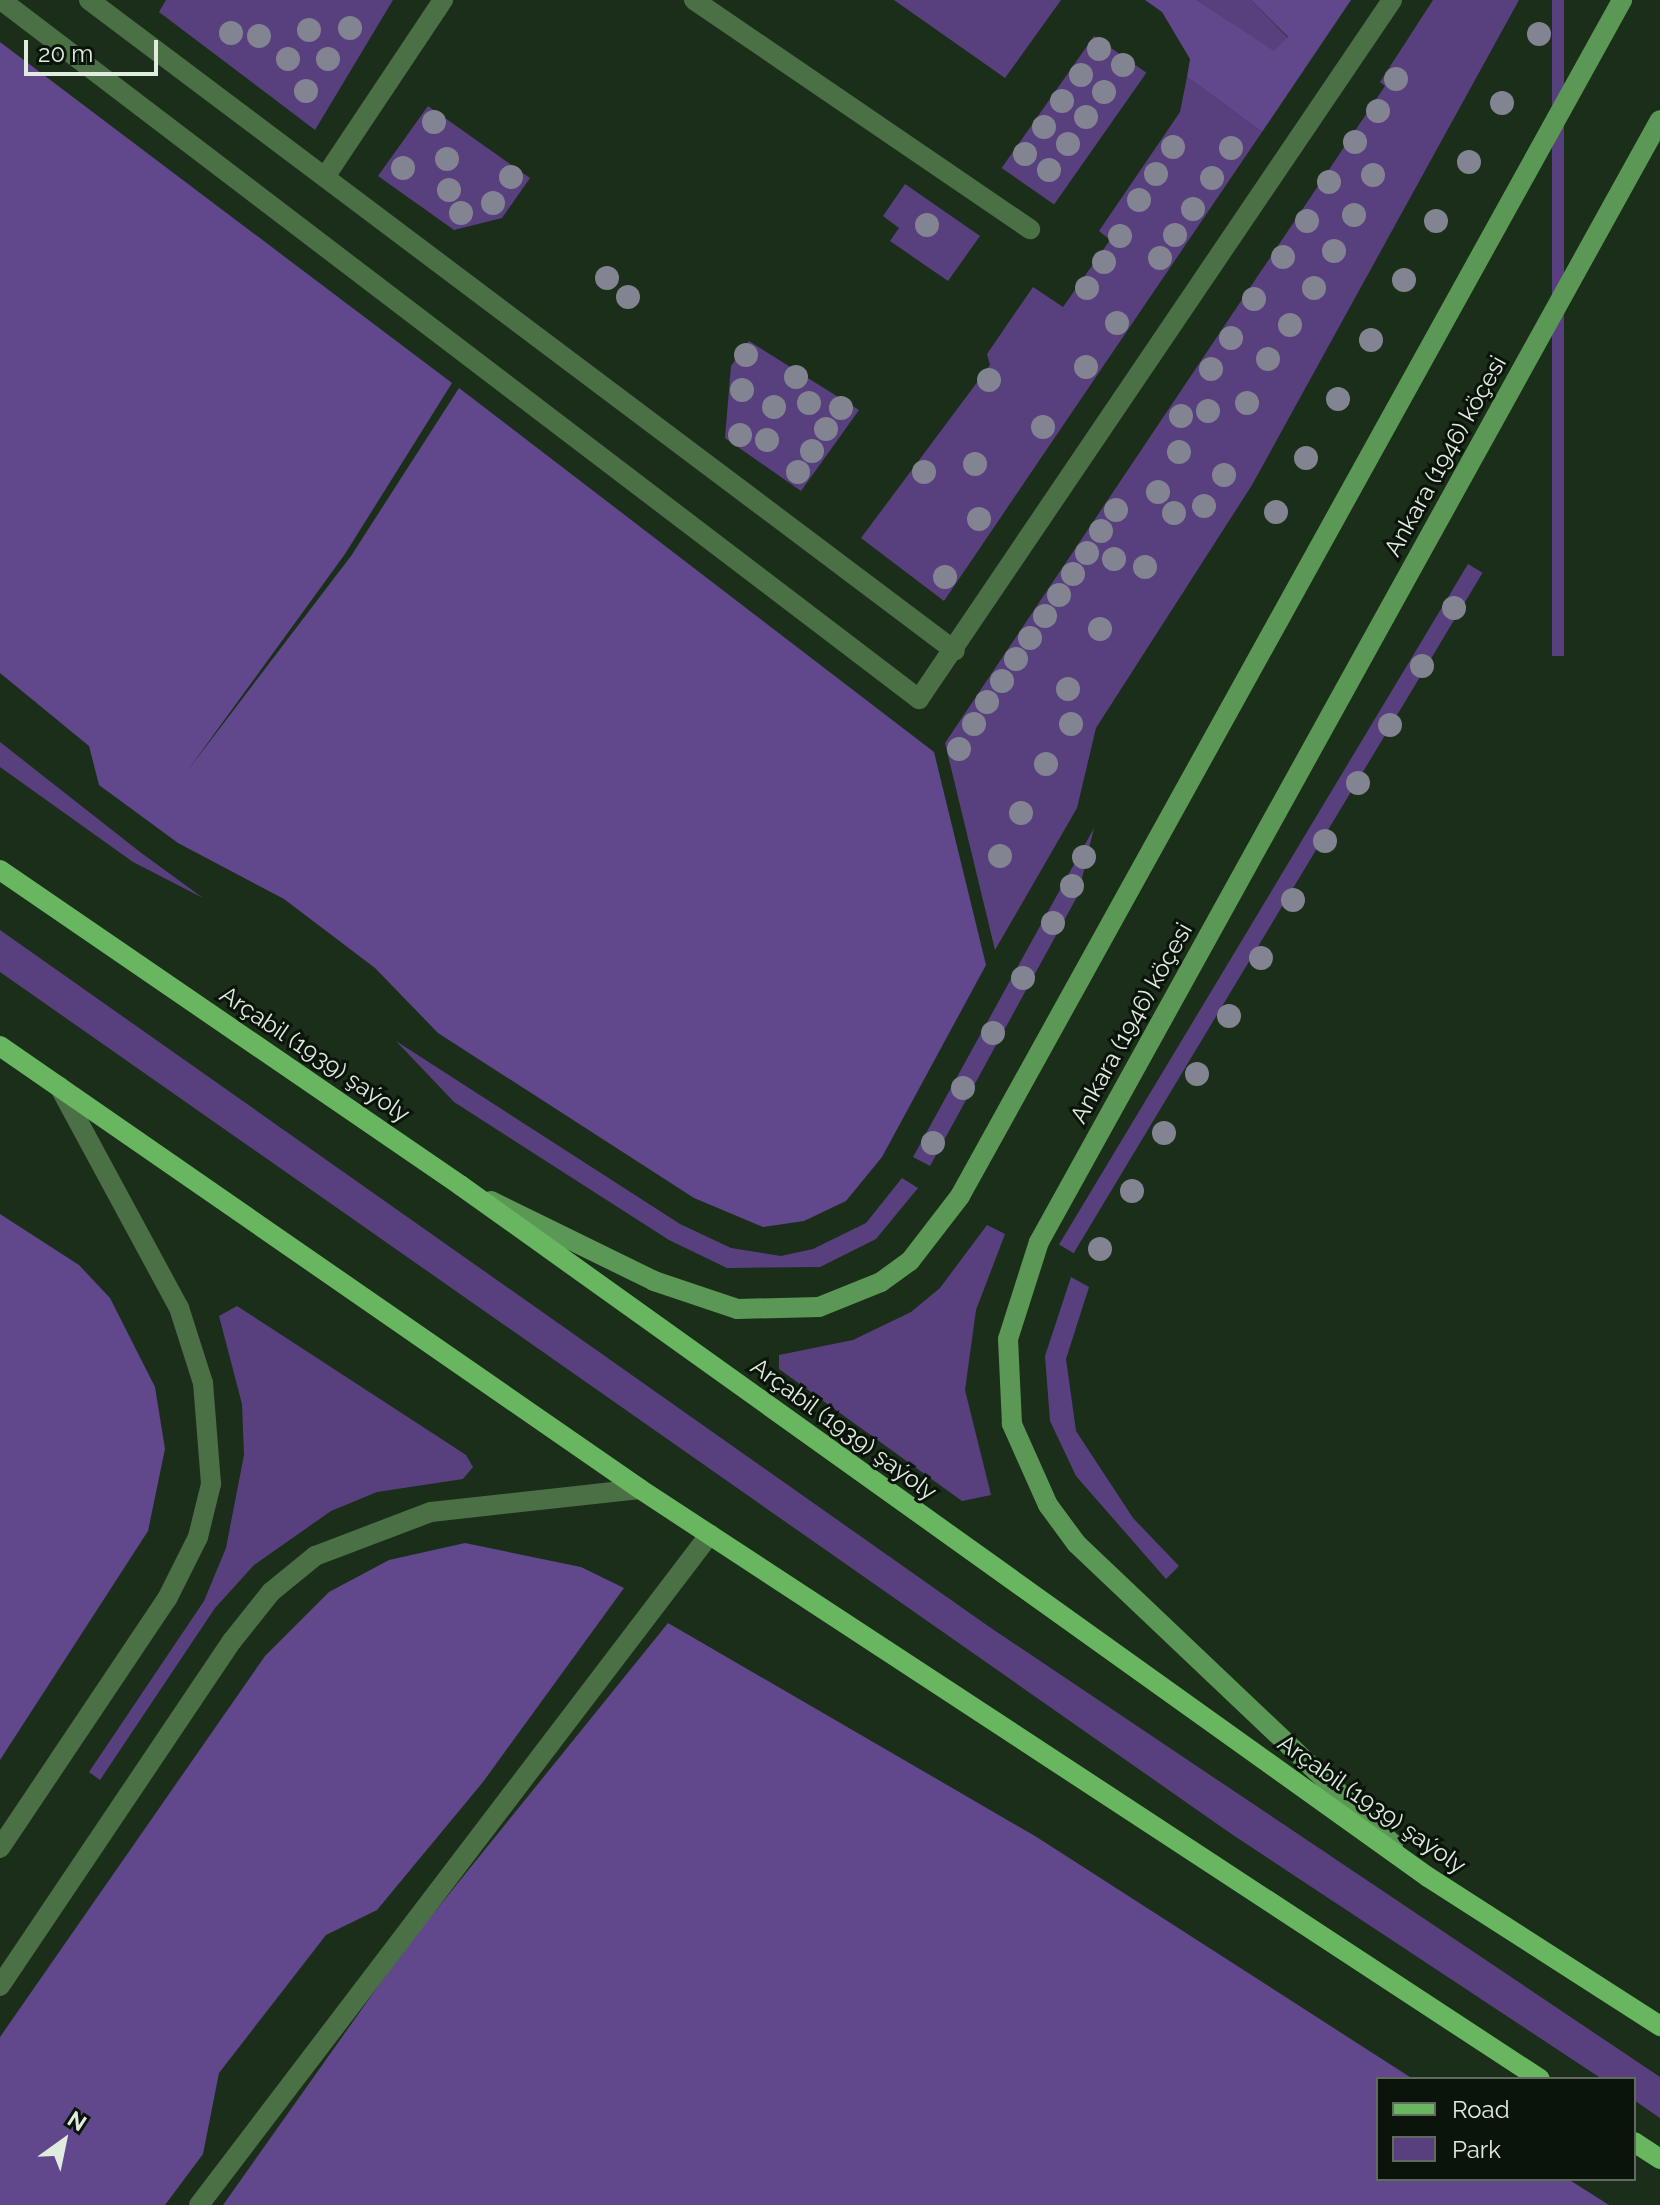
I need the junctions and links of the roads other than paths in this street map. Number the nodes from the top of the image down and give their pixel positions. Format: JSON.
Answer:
{"nodes":[{"id":1,"x":1,"y":0,"type":"edge"},
{"id":2,"x":89,"y":0,"type":"edge"},
{"id":3,"x":443,"y":0,"type":"edge"},
{"id":4,"x":694,"y":0,"type":"edge"},
{"id":5,"x":1392,"y":0,"type":"edge"},
{"id":6,"x":1622,"y":0,"type":"edge"},
{"id":7,"x":1660,"y":120,"type":"edge"},
{"id":8,"x":325,"y":177,"type":"junction"},
{"id":9,"x":1030,"y":229,"type":"dead end"},
{"id":10,"x":955,"y":651,"type":"junction"},
{"id":11,"x":0,"y":870,"type":"edge"},
{"id":12,"x":4,"y":1050,"type":"edge"},
{"id":13,"x":59,"y":1086,"type":"junction"},
{"id":14,"x":460,"y":1185,"type":"junction"},
{"id":15,"x":640,"y":1489,"type":"junction"},
{"id":16,"x":710,"y":1534,"type":"junction"},
{"id":17,"x":0,"y":1848,"type":"edge"},
{"id":18,"x":1428,"y":1877,"type":"junction"},
{"id":19,"x":0,"y":1986,"type":"edge"},
{"id":20,"x":1660,"y":2026,"type":"edge"},
{"id":21,"x":1537,"y":2077,"type":"edge"},
{"id":22,"x":1636,"y":2143,"type":"edge"},
{"id":23,"x":1660,"y":2159,"type":"edge"},
{"id":24,"x":199,"y":2205,"type":"edge"}],
"edges":[{"from":1,"to":10,"type":"lane"},
{"from":2,"to":8,"type":"lane"},
{"from":3,"to":8,"type":"lane"},
{"from":4,"to":9,"type":"lane"},
{"from":5,"to":10,"type":"lane"},
{"from":6,"to":14,"type":"main road"},
{"from":7,"to":18,"type":"main road","name":"Ankara (1946) köçesi"},
{"from":8,"to":10,"type":"lane"},
{"from":11,"to":14,"type":"main road","name":"Arçabil (1939) şaýoly"},
{"from":12,"to":13,"type":"main road"},
{"from":13,"to":15,"type":"main road"},
{"from":13,"to":17,"type":"lane"},
{"from":14,"to":18,"type":"main road","name":"Arçabil (1939) şaýoly"},
{"from":15,"to":16,"type":"main road"},
{"from":15,"to":19,"type":"lane"},
{"from":16,"to":21,"type":"main road"},
{"from":16,"to":24,"type":"lane"},
{"from":18,"to":20,"type":"main road","name":"Arçabil (1939) şaýoly"},
{"from":22,"to":23,"type":"main road"}]}
